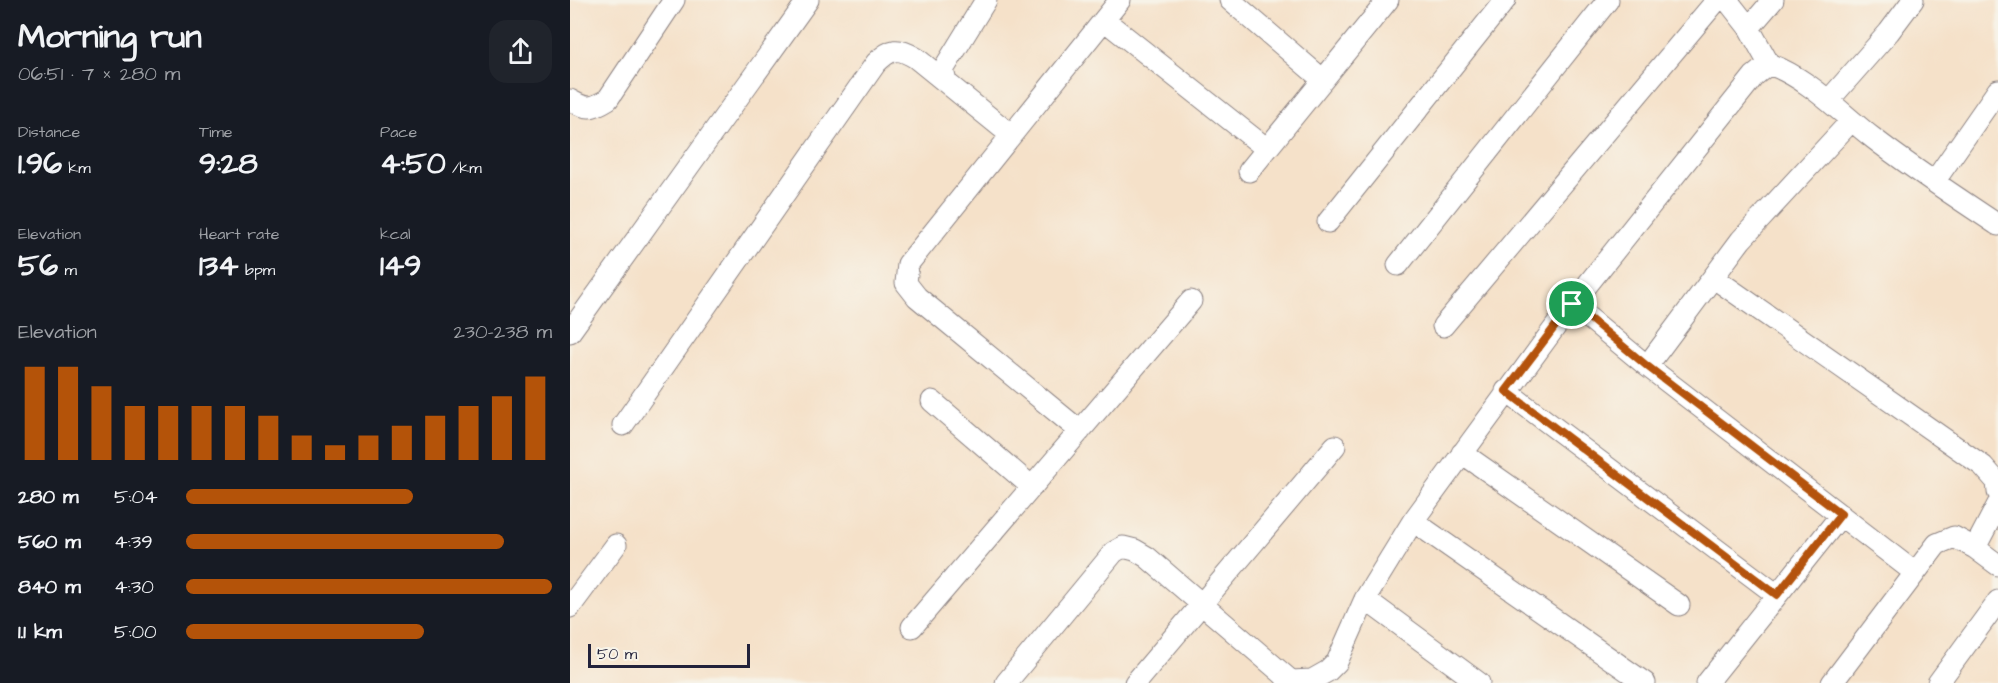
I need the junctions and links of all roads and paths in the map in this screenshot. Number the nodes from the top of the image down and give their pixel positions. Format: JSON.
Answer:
{"nodes":[{"id":1,"x":674,"y":0,"type":"edge"},
{"id":2,"x":808,"y":0,"type":"edge"},
{"id":3,"x":986,"y":0,"type":"edge"},
{"id":4,"x":1120,"y":0,"type":"edge"},
{"id":5,"x":1230,"y":0,"type":"edge"},
{"id":6,"x":1505,"y":0,"type":"edge"},
{"id":7,"x":1608,"y":0,"type":"edge"},
{"id":8,"x":1717,"y":0,"type":"edge"},
{"id":9,"x":1727,"y":0,"type":"edge"},
{"id":10,"x":1773,"y":0,"type":"edge"},
{"id":11,"x":1913,"y":0,"type":"edge"},
{"id":12,"x":1380,"y":3,"type":"edge"},
{"id":13,"x":1104,"y":20,"type":"junction"},
{"id":14,"x":1749,"y":28,"type":"junction"},
{"id":15,"x":1769,"y":64,"type":"junction"},
{"id":16,"x":1323,"y":80,"type":"junction"},
{"id":17,"x":946,"y":82,"type":"junction"},
{"id":18,"x":1998,"y":90,"type":"edge"},
{"id":19,"x":570,"y":100,"type":"edge"},
{"id":20,"x":1829,"y":100,"type":"junction"},
{"id":21,"x":1851,"y":121,"type":"junction"},
{"id":22,"x":1011,"y":135,"type":"junction"},
{"id":23,"x":1267,"y":149,"type":"junction"},
{"id":24,"x":1249,"y":171,"type":"dead end"},
{"id":25,"x":1934,"y":182,"type":"junction"},
{"id":26,"x":1328,"y":222,"type":"dead end"},
{"id":27,"x":1998,"y":225,"type":"edge"},
{"id":28,"x":1398,"y":265,"type":"dead end"},
{"id":29,"x":1714,"y":278,"type":"junction"},
{"id":30,"x":1191,"y":301,"type":"dead end"},
{"id":31,"x":1572,"y":304,"type":"junction"},
{"id":32,"x":1443,"y":326,"type":"dead end"},
{"id":33,"x":570,"y":332,"type":"edge"},
{"id":34,"x":1647,"y":366,"type":"junction"},
{"id":35,"x":1506,"y":391,"type":"junction"},
{"id":36,"x":932,"y":401,"type":"dead end"},
{"id":37,"x":624,"y":424,"type":"dead end"},
{"id":38,"x":1080,"y":431,"type":"junction"},
{"id":39,"x":1335,"y":446,"type":"dead end"},
{"id":40,"x":1462,"y":453,"type":"junction"},
{"id":41,"x":1032,"y":487,"type":"junction"},
{"id":42,"x":1998,"y":492,"type":"edge"},
{"id":43,"x":1998,"y":504,"type":"edge"},
{"id":44,"x":1841,"y":514,"type":"junction"},
{"id":45,"x":1413,"y":521,"type":"junction"},
{"id":46,"x":615,"y":545,"type":"dead end"},
{"id":47,"x":1975,"y":548,"type":"junction"},
{"id":48,"x":1998,"y":564,"type":"edge"},
{"id":49,"x":1914,"y":572,"type":"junction"},
{"id":50,"x":1777,"y":595,"type":"junction"},
{"id":51,"x":1365,"y":599,"type":"junction"},
{"id":52,"x":1998,"y":601,"type":"edge"},
{"id":53,"x":1201,"y":604,"type":"junction"},
{"id":54,"x":1679,"y":605,"type":"dead end"},
{"id":55,"x":570,"y":607,"type":"edge"},
{"id":56,"x":912,"y":627,"type":"dead end"},
{"id":57,"x":1301,"y":682,"type":"edge"},
{"id":58,"x":1006,"y":683,"type":"edge"},
{"id":59,"x":1135,"y":683,"type":"edge"},
{"id":60,"x":1479,"y":683,"type":"edge"},
{"id":61,"x":1645,"y":683,"type":"edge"},
{"id":62,"x":1707,"y":683,"type":"edge"},
{"id":63,"x":1832,"y":683,"type":"edge"},
{"id":64,"x":1938,"y":683,"type":"edge"}],
"edges":[{"from":1,"to":19,"type":"street"},
{"from":2,"to":33,"type":"street"},
{"from":3,"to":17,"type":"street"},
{"from":4,"to":13,"type":"street"},
{"from":5,"to":16,"type":"street"},
{"from":6,"to":26,"type":"street"},
{"from":7,"to":28,"type":"street"},
{"from":8,"to":32,"type":"street"},
{"from":9,"to":14,"type":"street"},
{"from":10,"to":14,"type":"street"},
{"from":11,"to":20,"type":"street"},
{"from":12,"to":16,"type":"street"},
{"from":13,"to":22,"type":"street"},
{"from":13,"to":23,"type":"street"},
{"from":14,"to":15,"type":"street"},
{"from":15,"to":20,"type":"street"},
{"from":15,"to":31,"type":"street"},
{"from":16,"to":23,"type":"street"},
{"from":17,"to":22,"type":"street"},
{"from":17,"to":37,"type":"street"},
{"from":18,"to":25,"type":"street"},
{"from":20,"to":21,"type":"street"},
{"from":21,"to":25,"type":"street"},
{"from":21,"to":29,"type":"street"},
{"from":22,"to":38,"type":"street"},
{"from":23,"to":24,"type":"street"},
{"from":25,"to":27,"type":"street"},
{"from":29,"to":34,"type":"street"},
{"from":29,"to":42,"type":"street"},
{"from":30,"to":38,"type":"street"},
{"from":31,"to":34,"type":"street"},
{"from":31,"to":35,"type":"street"},
{"from":34,"to":44,"type":"street"},
{"from":35,"to":40,"type":"street"},
{"from":35,"to":50,"type":"street"},
{"from":36,"to":41,"type":"street"},
{"from":38,"to":41,"type":"street"},
{"from":39,"to":53,"type":"street"},
{"from":40,"to":45,"type":"street"},
{"from":40,"to":54,"type":"street"},
{"from":41,"to":56,"type":"street"},
{"from":43,"to":47,"type":"street"},
{"from":44,"to":49,"type":"street"},
{"from":44,"to":50,"type":"street"},
{"from":45,"to":51,"type":"street"},
{"from":45,"to":61,"type":"street"},
{"from":46,"to":55,"type":"street"},
{"from":47,"to":48,"type":"street"},
{"from":47,"to":49,"type":"street"},
{"from":49,"to":63,"type":"street"},
{"from":50,"to":62,"type":"street"},
{"from":51,"to":57,"type":"street"},
{"from":51,"to":60,"type":"street"},
{"from":52,"to":64,"type":"street"},
{"from":53,"to":57,"type":"street"},
{"from":53,"to":58,"type":"street"},
{"from":53,"to":59,"type":"street"}]}
